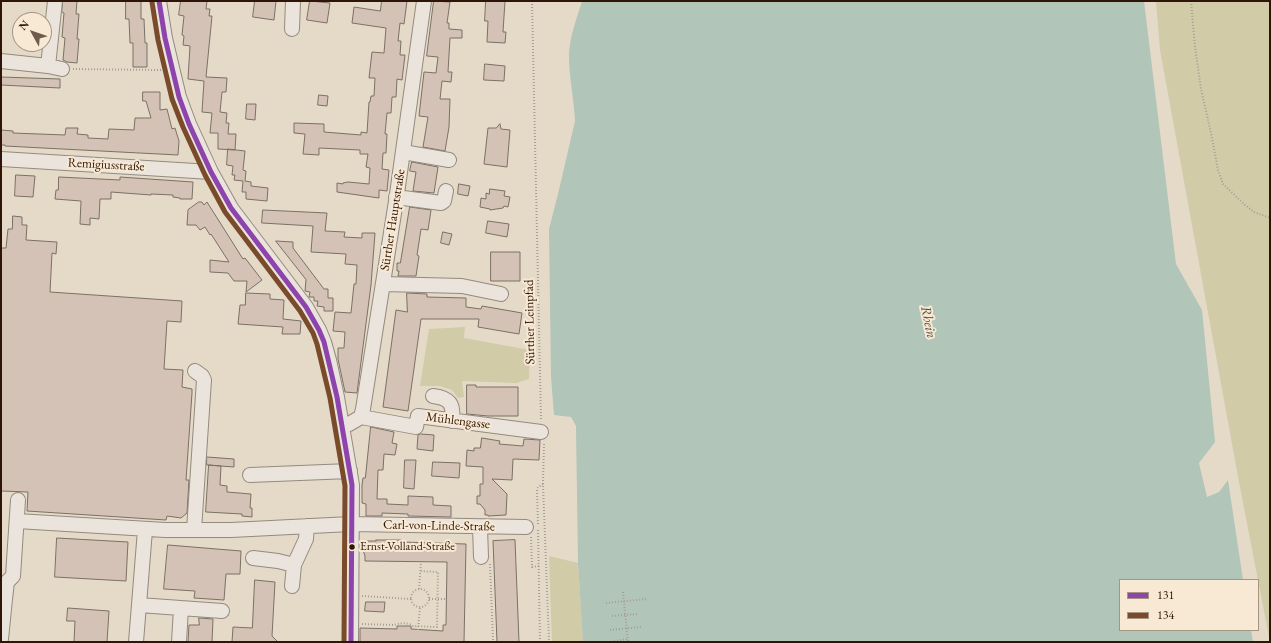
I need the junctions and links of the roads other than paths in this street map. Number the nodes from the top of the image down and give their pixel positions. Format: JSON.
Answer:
{"nodes":[{"id":1,"x":55,"y":1,"type":"edge"},
{"id":2,"x":159,"y":1,"type":"edge"},
{"id":3,"x":292,"y":1,"type":"edge"},
{"id":4,"x":424,"y":1,"type":"edge"},
{"id":5,"x":292,"y":30,"type":"dead end"},
{"id":6,"x":1,"y":61,"type":"edge"},
{"id":7,"x":402,"y":152,"type":"junction"},
{"id":8,"x":1,"y":159,"type":"edge"},
{"id":9,"x":449,"y":160,"type":"dead end"},
{"id":10,"x":211,"y":172,"type":"junction"},
{"id":11,"x":446,"y":191,"type":"dead end"},
{"id":12,"x":396,"y":196,"type":"junction"},
{"id":13,"x":383,"y":284,"type":"junction"},
{"id":14,"x":501,"y":294,"type":"dead end"},
{"id":15,"x":195,"y":372,"type":"dead end"},
{"id":16,"x":433,"y":396,"type":"dead end"},
{"id":17,"x":361,"y":417,"type":"junction"},
{"id":18,"x":452,"y":421,"type":"junction"},
{"id":19,"x":342,"y":426,"type":"junction"},
{"id":20,"x":541,"y":432,"type":"road end"},
{"id":21,"x":350,"y":471,"type":"junction"},
{"id":22,"x":250,"y":475,"type":"dead end"},
{"id":23,"x":18,"y":500,"type":"dead end"},
{"id":24,"x":17,"y":521,"type":"junction"},
{"id":25,"x":351,"y":524,"type":"junction"},
{"id":26,"x":307,"y":526,"type":"junction"},
{"id":27,"x":480,"y":526,"type":"junction"},
{"id":28,"x":526,"y":527,"type":"road end"},
{"id":29,"x":144,"y":530,"type":"junction"},
{"id":30,"x":194,"y":530,"type":"junction"},
{"id":31,"x":485,"y":557,"type":"road end"},
{"id":32,"x":253,"y":558,"type":"dead end"},
{"id":33,"x":294,"y":565,"type":"junction"},
{"id":34,"x":292,"y":586,"type":"dead end"},
{"id":35,"x":3,"y":599,"type":"edge"},
{"id":36,"x":139,"y":605,"type":"junction"},
{"id":37,"x":181,"y":608,"type":"junction"},
{"id":38,"x":222,"y":611,"type":"dead end"},
{"id":39,"x":1,"y":638,"type":"edge"},
{"id":40,"x":136,"y":642,"type":"edge"},
{"id":41,"x":179,"y":642,"type":"edge"},
{"id":42,"x":351,"y":642,"type":"edge"}],
"edges":[{"from":1,"to":6,"type":"street"},
{"from":2,"to":10,"type":"street"},
{"from":3,"to":5,"type":"street"},
{"from":4,"to":7,"type":"street","name":"Sürther Hauptstraße"},
{"from":7,"to":9,"type":"street"},
{"from":7,"to":12,"type":"street","name":"Sürther Hauptstraße"},
{"from":8,"to":10,"type":"street","name":"Remigiusstraße"},
{"from":10,"to":19,"type":"street"},
{"from":11,"to":12,"type":"street"},
{"from":12,"to":13,"type":"street","name":"Sürther Hauptstraße"},
{"from":13,"to":14,"type":"street"},
{"from":13,"to":17,"type":"street","name":"Sürther Hauptstraße"},
{"from":15,"to":30,"type":"street"},
{"from":16,"to":18,"type":"street"},
{"from":17,"to":18,"type":"street","name":"Mühlengasse"},
{"from":17,"to":19,"type":"street"},
{"from":18,"to":20,"type":"street","name":"Mühlengasse"},
{"from":19,"to":21,"type":"street"},
{"from":21,"to":22,"type":"street"},
{"from":21,"to":25,"type":"street"},
{"from":23,"to":24,"type":"street"},
{"from":24,"to":29,"type":"street","name":"Carl-von-Linde-Straße"},
{"from":24,"to":35,"type":"street"},
{"from":25,"to":26,"type":"street","name":"Carl-von-Linde-Straße"},
{"from":25,"to":27,"type":"street","name":"Carl-von-Linde-Straße"},
{"from":25,"to":42,"type":"street"},
{"from":26,"to":30,"type":"street","name":"Carl-von-Linde-Straße"},
{"from":26,"to":33,"type":"street"},
{"from":27,"to":28,"type":"street","name":"Carl-von-Linde-Straße"},
{"from":27,"to":31,"type":"street"},
{"from":29,"to":30,"type":"street","name":"Carl-von-Linde-Straße"},
{"from":29,"to":36,"type":"street"},
{"from":32,"to":33,"type":"street"},
{"from":33,"to":34,"type":"street"},
{"from":35,"to":39,"type":"street"},
{"from":36,"to":37,"type":"street"},
{"from":36,"to":40,"type":"street"},
{"from":37,"to":38,"type":"street"},
{"from":37,"to":41,"type":"street"}]}
